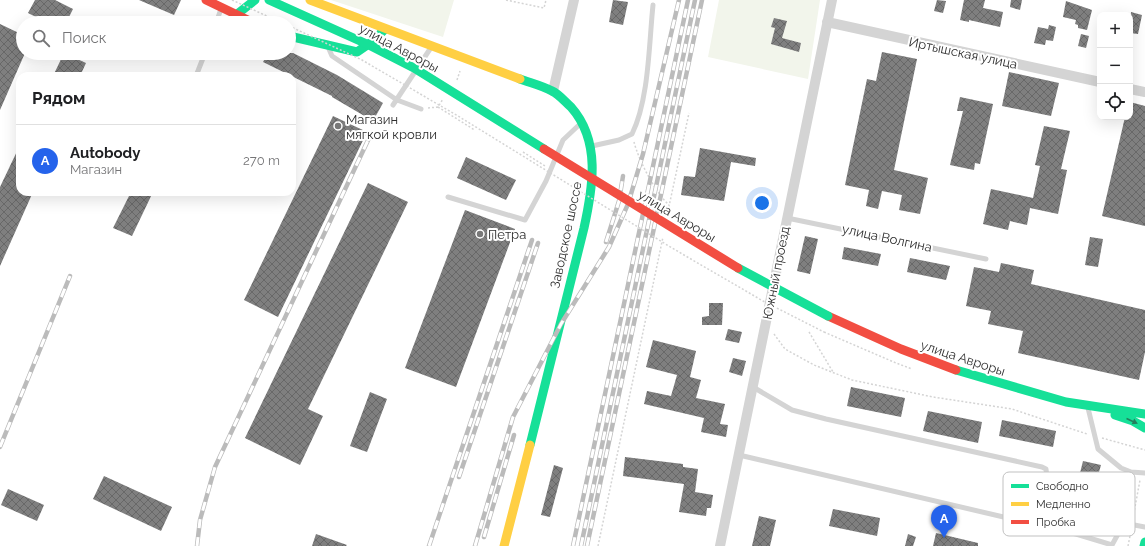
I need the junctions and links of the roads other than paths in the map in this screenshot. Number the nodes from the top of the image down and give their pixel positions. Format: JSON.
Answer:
{"nodes":[{"id":1,"x":206,"y":0,"type":"edge"},
{"id":2,"x":255,"y":0,"type":"edge"},
{"id":3,"x":269,"y":0,"type":"edge"},
{"id":4,"x":310,"y":0,"type":"edge"},
{"id":5,"x":574,"y":0,"type":"edge"},
{"id":6,"x":832,"y":0,"type":"edge"},
{"id":7,"x":653,"y":5,"type":"dead end"},
{"id":8,"x":222,"y":8,"type":"junction"},
{"id":9,"x":236,"y":15,"type":"joint"},
{"id":10,"x":219,"y":16,"type":"edge"},
{"id":11,"x":827,"y":22,"type":"junction"},
{"id":12,"x":385,"y":29,"type":"junction"},
{"id":13,"x":296,"y":38,"type":"edge"},
{"id":14,"x":327,"y":46,"type":"junction"},
{"id":15,"x":431,"y":47,"type":"junction"},
{"id":16,"x":202,"y":60,"type":"edge"},
{"id":17,"x":198,"y":72,"type":"edge"},
{"id":18,"x":1097,"y":81,"type":"edge"},
{"id":19,"x":1133,"y":90,"type":"edge"},
{"id":20,"x":553,"y":91,"type":"junction"},
{"id":21,"x":1145,"y":92,"type":"edge"},
{"id":22,"x":397,"y":100,"type":"junction"},
{"id":23,"x":394,"y":105,"type":"dead end"},
{"id":24,"x":421,"y":109,"type":"dead end"},
{"id":25,"x":582,"y":122,"type":"junction"},
{"id":26,"x":591,"y":146,"type":"junction"},
{"id":27,"x":448,"y":197,"type":"dead end"},
{"id":28,"x":787,"y":218,"type":"junction"},
{"id":29,"x":986,"y":259,"type":"dead end"},
{"id":30,"x":753,"y":387,"type":"junction"},
{"id":31,"x":1090,"y":406,"type":"junction"},
{"id":32,"x":1145,"y":414,"type":"edge"},
{"id":33,"x":1145,"y":428,"type":"edge"},
{"id":34,"x":738,"y":455,"type":"junction"},
{"id":35,"x":1046,"y":472,"type":"edge"},
{"id":36,"x":1131,"y":472,"type":"joint"},
{"id":37,"x":1143,"y":472,"type":"edge"},
{"id":38,"x":1003,"y":517,"type":"edge"},
{"id":39,"x":1135,"y":525,"type":"edge"},
{"id":40,"x":1145,"y":527,"type":"edge"},
{"id":41,"x":1083,"y":536,"type":"edge"},
{"id":42,"x":1117,"y":536,"type":"edge"},
{"id":43,"x":1145,"y":542,"type":"edge"},
{"id":44,"x":504,"y":546,"type":"edge"},
{"id":45,"x":720,"y":546,"type":"edge"},
{"id":46,"x":1144,"y":546,"type":"edge"}],
"edges":[{"from":1,"to":8,"type":"main road"},
{"from":2,"to":9,"type":"main road"},
{"from":3,"to":31,"type":"main road","name":"улица Авроры","bridge":true},
{"from":4,"to":12,"type":"main road","name":"Заводское шоссе"},
{"from":5,"to":20,"type":"street"},
{"from":6,"to":11,"type":"street","name":"Южный проезд"},
{"from":7,"to":26,"type":"lane"},
{"from":8,"to":9,"type":"main road"},
{"from":8,"to":10,"type":"lane"},
{"from":11,"to":18,"type":"street","name":"Иртышская улица"},
{"from":11,"to":28,"type":"street","name":"Южный проезд"},
{"from":12,"to":14,"type":"main road"},
{"from":12,"to":15,"type":"main road","name":"Заводское шоссе"},
{"from":13,"to":14,"type":"main road"},
{"from":14,"to":22,"type":"lane"},
{"from":15,"to":20,"type":"main road","name":"Заводское шоссе"},
{"from":15,"to":22,"type":"lane"},
{"from":16,"to":17,"type":"lane"},
{"from":19,"to":21,"type":"street"},
{"from":20,"to":25,"type":"main road","name":"Заводское шоссе"},
{"from":22,"to":23,"type":"lane"},
{"from":22,"to":24,"type":"lane"},
{"from":25,"to":26,"type":"main road","name":"Заводское шоссе"},
{"from":25,"to":27,"type":"lane"},
{"from":26,"to":44,"type":"main road","name":"Заводское шоссе"},
{"from":28,"to":29,"type":"lane","name":"улица Волгина"},
{"from":28,"to":30,"type":"street","name":"Южный проезд"},
{"from":30,"to":34,"type":"street","name":"Южный проезд"},
{"from":30,"to":35,"type":"lane"},
{"from":31,"to":32,"type":"main road","name":"улица Авроры"},
{"from":31,"to":33,"type":"main road","name":"улица Авроры","one_way":true},
{"from":31,"to":36,"type":"lane"},
{"from":34,"to":38,"type":"lane"},
{"from":34,"to":45,"type":"street","name":"Южный проезд"},
{"from":36,"to":37,"type":"lane"},
{"from":39,"to":40,"type":"lane"},
{"from":41,"to":42,"type":"lane"},
{"from":43,"to":46,"type":"main road"}]}
